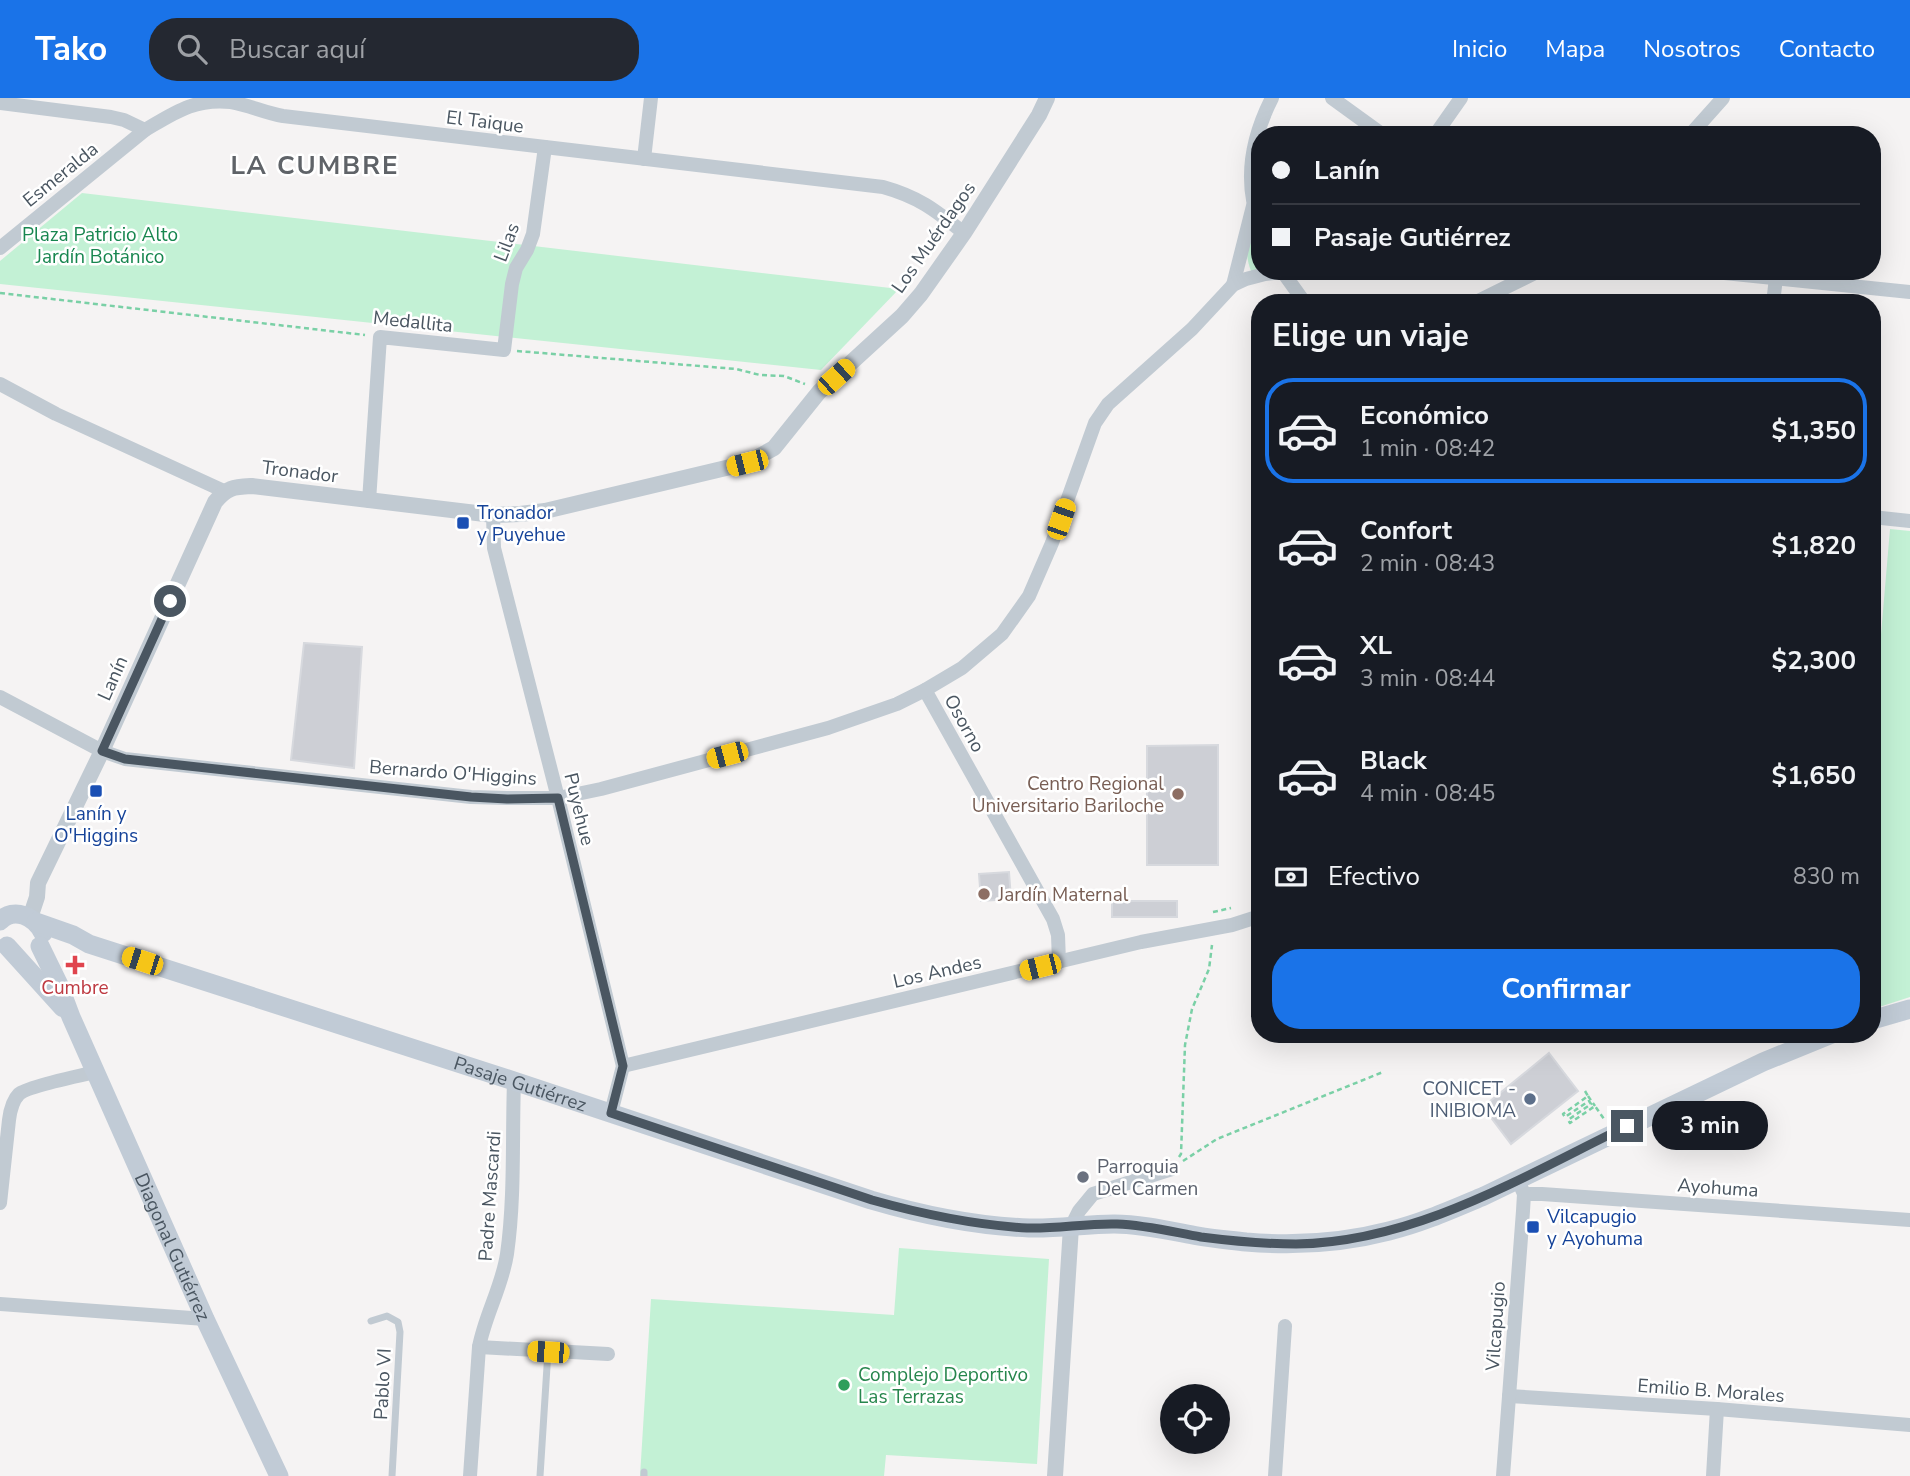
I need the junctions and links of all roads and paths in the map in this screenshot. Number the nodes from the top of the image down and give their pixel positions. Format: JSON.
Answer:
{"nodes":[{"id":1,"x":651,"y":98,"type":"edge"},
{"id":2,"x":1046,"y":98,"type":"edge"},
{"id":3,"x":1272,"y":98,"type":"edge"},
{"id":4,"x":1332,"y":98,"type":"edge"},
{"id":5,"x":1461,"y":98,"type":"edge"},
{"id":6,"x":1723,"y":98,"type":"edge"},
{"id":7,"x":231,"y":100,"type":"edge"},
{"id":8,"x":0,"y":103,"type":"edge"},
{"id":9,"x":1261,"y":126,"type":"edge"},
{"id":10,"x":1371,"y":126,"type":"edge"},
{"id":11,"x":1441,"y":126,"type":"edge"},
{"id":12,"x":1698,"y":126,"type":"edge"},
{"id":13,"x":145,"y":130,"type":"junction"},
{"id":14,"x":545,"y":147,"type":"junction"},
{"id":15,"x":644,"y":159,"type":"junction"},
{"id":16,"x":1251,"y":214,"type":"edge"},
{"id":17,"x":964,"y":233,"type":"junction"},
{"id":18,"x":0,"y":248,"type":"edge"},
{"id":19,"x":1251,"y":278,"type":"edge"},
{"id":20,"x":1521,"y":280,"type":"edge"},
{"id":21,"x":1795,"y":280,"type":"edge"},
{"id":22,"x":1233,"y":285,"type":"junction"},
{"id":23,"x":1910,"y":292,"type":"edge"},
{"id":24,"x":0,"y":293,"type":"edge"},
{"id":25,"x":1492,"y":294,"type":"edge"},
{"id":26,"x":380,"y":337,"type":"junction"},
{"id":27,"x":503,"y":350,"type":"junction"},
{"id":28,"x":0,"y":384,"type":"edge"},
{"id":29,"x":819,"y":392,"type":"junction"},
{"id":30,"x":224,"y":491,"type":"junction"},
{"id":31,"x":369,"y":501,"type":"junction"},
{"id":32,"x":493,"y":515,"type":"junction"},
{"id":33,"x":1881,"y":518,"type":"edge"},
{"id":34,"x":1910,"y":521,"type":"edge"},
{"id":35,"x":925,"y":690,"type":"junction"},
{"id":36,"x":0,"y":697,"type":"edge"},
{"id":37,"x":102,"y":751,"type":"junction"},
{"id":38,"x":558,"y":798,"type":"junction"},
{"id":39,"x":16,"y":917,"type":"edge"},
{"id":40,"x":1251,"y":919,"type":"edge"},
{"id":41,"x":1215,"y":928,"type":"junction"},
{"id":42,"x":3,"y":943,"type":"edge"},
{"id":43,"x":89,"y":944,"type":"junction"},
{"id":44,"x":40,"y":946,"type":"junction"},
{"id":45,"x":1059,"y":962,"type":"junction"},
{"id":46,"x":1910,"y":1009,"type":"edge"},
{"id":47,"x":71,"y":1017,"type":"junction"},
{"id":48,"x":1881,"y":1017,"type":"edge"},
{"id":49,"x":1810,"y":1043,"type":"edge"},
{"id":50,"x":623,"y":1066,"type":"junction"},
{"id":51,"x":96,"y":1072,"type":"junction"},
{"id":52,"x":1383,"y":1072,"type":"dead end"},
{"id":53,"x":514,"y":1081,"type":"junction"},
{"id":54,"x":1585,"y":1091,"type":"dead end"},
{"id":55,"x":1588,"y":1096,"type":"junction"},
{"id":56,"x":1595,"y":1106,"type":"junction"},
{"id":57,"x":611,"y":1113,"type":"junction"},
{"id":58,"x":1613,"y":1133,"type":"junction"},
{"id":59,"x":1172,"y":1169,"type":"junction"},
{"id":60,"x":1521,"y":1187,"type":"junction"},
{"id":61,"x":0,"y":1203,"type":"edge"},
{"id":62,"x":1910,"y":1220,"type":"edge"},
{"id":63,"x":1071,"y":1227,"type":"junction"},
{"id":64,"x":0,"y":1304,"type":"edge"},
{"id":65,"x":205,"y":1319,"type":"junction"},
{"id":66,"x":371,"y":1321,"type":"dead end"},
{"id":67,"x":1285,"y":1326,"type":"dead end"},
{"id":68,"x":479,"y":1347,"type":"junction"},
{"id":69,"x":548,"y":1352,"type":"junction"},
{"id":70,"x":608,"y":1354,"type":"dead end"},
{"id":71,"x":1509,"y":1396,"type":"junction"},
{"id":72,"x":1717,"y":1409,"type":"junction"},
{"id":73,"x":1910,"y":1425,"type":"edge"},
{"id":74,"x":279,"y":1476,"type":"edge"},
{"id":75,"x":392,"y":1476,"type":"edge"},
{"id":76,"x":470,"y":1476,"type":"edge"},
{"id":77,"x":540,"y":1476,"type":"edge"},
{"id":78,"x":1055,"y":1476,"type":"edge"},
{"id":79,"x":1275,"y":1476,"type":"edge"},
{"id":80,"x":1503,"y":1476,"type":"edge"},
{"id":81,"x":1713,"y":1476,"type":"edge"}],
"edges":[{"from":1,"to":15,"type":"street"},
{"from":2,"to":17,"type":"street","name":"Los Muérdagos"},
{"from":3,"to":9,"type":"street"},
{"from":4,"to":10,"type":"street"},
{"from":5,"to":11,"type":"street"},
{"from":6,"to":12,"type":"street"},
{"from":7,"to":13,"type":"street","name":"El Taique"},
{"from":7,"to":14,"type":"street","name":"El Taique"},
{"from":8,"to":13,"type":"street"},
{"from":13,"to":18,"type":"street","name":"Esmeralda"},
{"from":14,"to":15,"type":"street","name":"El Taique"},
{"from":14,"to":27,"type":"street","name":"Lilas"},
{"from":15,"to":17,"type":"street","name":"El Taique"},
{"from":16,"to":22,"type":"street","name":"Bernardo O'Higgins"},
{"from":17,"to":29,"type":"street","name":"Los Muérdagos"},
{"from":19,"to":22,"type":"street","name":"Bernardo O'Higgins"},
{"from":20,"to":25,"type":"street"},
{"from":21,"to":23,"type":"street"},
{"from":22,"to":35,"type":"street","name":"Bernardo O'Higgins"},
{"from":24,"to":26,"type":"path","name":"Medallita"},
{"from":26,"to":27,"type":"street","name":"Medallita"},
{"from":26,"to":31,"type":"street"},
{"from":27,"to":29,"type":"path"},
{"from":28,"to":30,"type":"street"},
{"from":29,"to":32,"type":"street","name":"Los Muérdagos"},
{"from":30,"to":31,"type":"street","name":"Tronador"},
{"from":30,"to":37,"type":"street","name":"Lanín"},
{"from":31,"to":32,"type":"street","name":"Tronador"},
{"from":32,"to":38,"type":"street","name":"Puyehue"},
{"from":33,"to":34,"type":"street"},
{"from":35,"to":38,"type":"street","name":"Bernardo O'Higgins"},
{"from":35,"to":45,"type":"street","name":"Osorno"},
{"from":36,"to":37,"type":"street","name":"Bernardo O'Higgins"},
{"from":37,"to":38,"type":"street","name":"Bernardo O'Higgins"},
{"from":37,"to":39,"type":"street","name":"Lanín"},
{"from":38,"to":50,"type":"street","name":"Puyehue"},
{"from":39,"to":43,"type":"main road","name":"Pasaje Gutiérrez"},
{"from":39,"to":44,"type":"main road","name":"Diagonal Gutiérrez"},
{"from":40,"to":41,"type":"street","name":"Los Andes"},
{"from":41,"to":45,"type":"street","name":"Los Andes"},
{"from":41,"to":59,"type":"path"},
{"from":42,"to":44,"type":"main road","name":"Pasaje Gutiérrez"},
{"from":42,"to":47,"type":"main road","name":"Diagonal Gutiérrez"},
{"from":43,"to":44,"type":"main road","name":"Pasaje Gutiérrez"},
{"from":43,"to":53,"type":"main road","name":"Pasaje Gutiérrez"},
{"from":44,"to":47,"type":"main road","name":"Diagonal Gutiérrez"},
{"from":45,"to":50,"type":"street","name":"Los Andes"},
{"from":46,"to":48,"type":"main road"},
{"from":47,"to":51,"type":"main road","name":"Diagonal Gutiérrez"},
{"from":49,"to":58,"type":"main road","name":"Pasaje Gutiérrez"},
{"from":50,"to":57,"type":"street","name":"Puyehue"},
{"from":51,"to":61,"type":"street"},
{"from":51,"to":65,"type":"main road","name":"Diagonal Gutiérrez"},
{"from":52,"to":59,"type":"path"},
{"from":53,"to":57,"type":"main road","name":"Pasaje Gutiérrez"},
{"from":53,"to":68,"type":"street","name":"Padre Mascardi"},
{"from":54,"to":55,"type":"path"},
{"from":55,"to":56,"type":"path"},
{"from":55,"to":56,"type":"path"},
{"from":56,"to":58,"type":"path"},
{"from":57,"to":63,"type":"main road","name":"Pasaje Gutiérrez"},
{"from":58,"to":60,"type":"main road","name":"Pasaje Gutiérrez"},
{"from":59,"to":63,"type":"street"},
{"from":60,"to":62,"type":"street","name":"Ayohuma"},
{"from":60,"to":63,"type":"main road","name":"Pasaje Gutiérrez"},
{"from":60,"to":71,"type":"street","name":"Vilcapugio"},
{"from":63,"to":78,"type":"street"},
{"from":64,"to":65,"type":"street"},
{"from":65,"to":74,"type":"main road","name":"Diagonal Gutiérrez"},
{"from":66,"to":75,"type":"lane","name":"Pablo VI"},
{"from":67,"to":79,"type":"street"},
{"from":68,"to":69,"type":"street"},
{"from":68,"to":76,"type":"street","name":"Padre Mascardi"},
{"from":69,"to":70,"type":"street"},
{"from":69,"to":77,"type":"lane"},
{"from":71,"to":72,"type":"street","name":"Emilio B. Morales"},
{"from":71,"to":80,"type":"street","name":"Vilcapugio"},
{"from":72,"to":73,"type":"street","name":"Emilio B. Morales"},
{"from":72,"to":81,"type":"street"}]}
